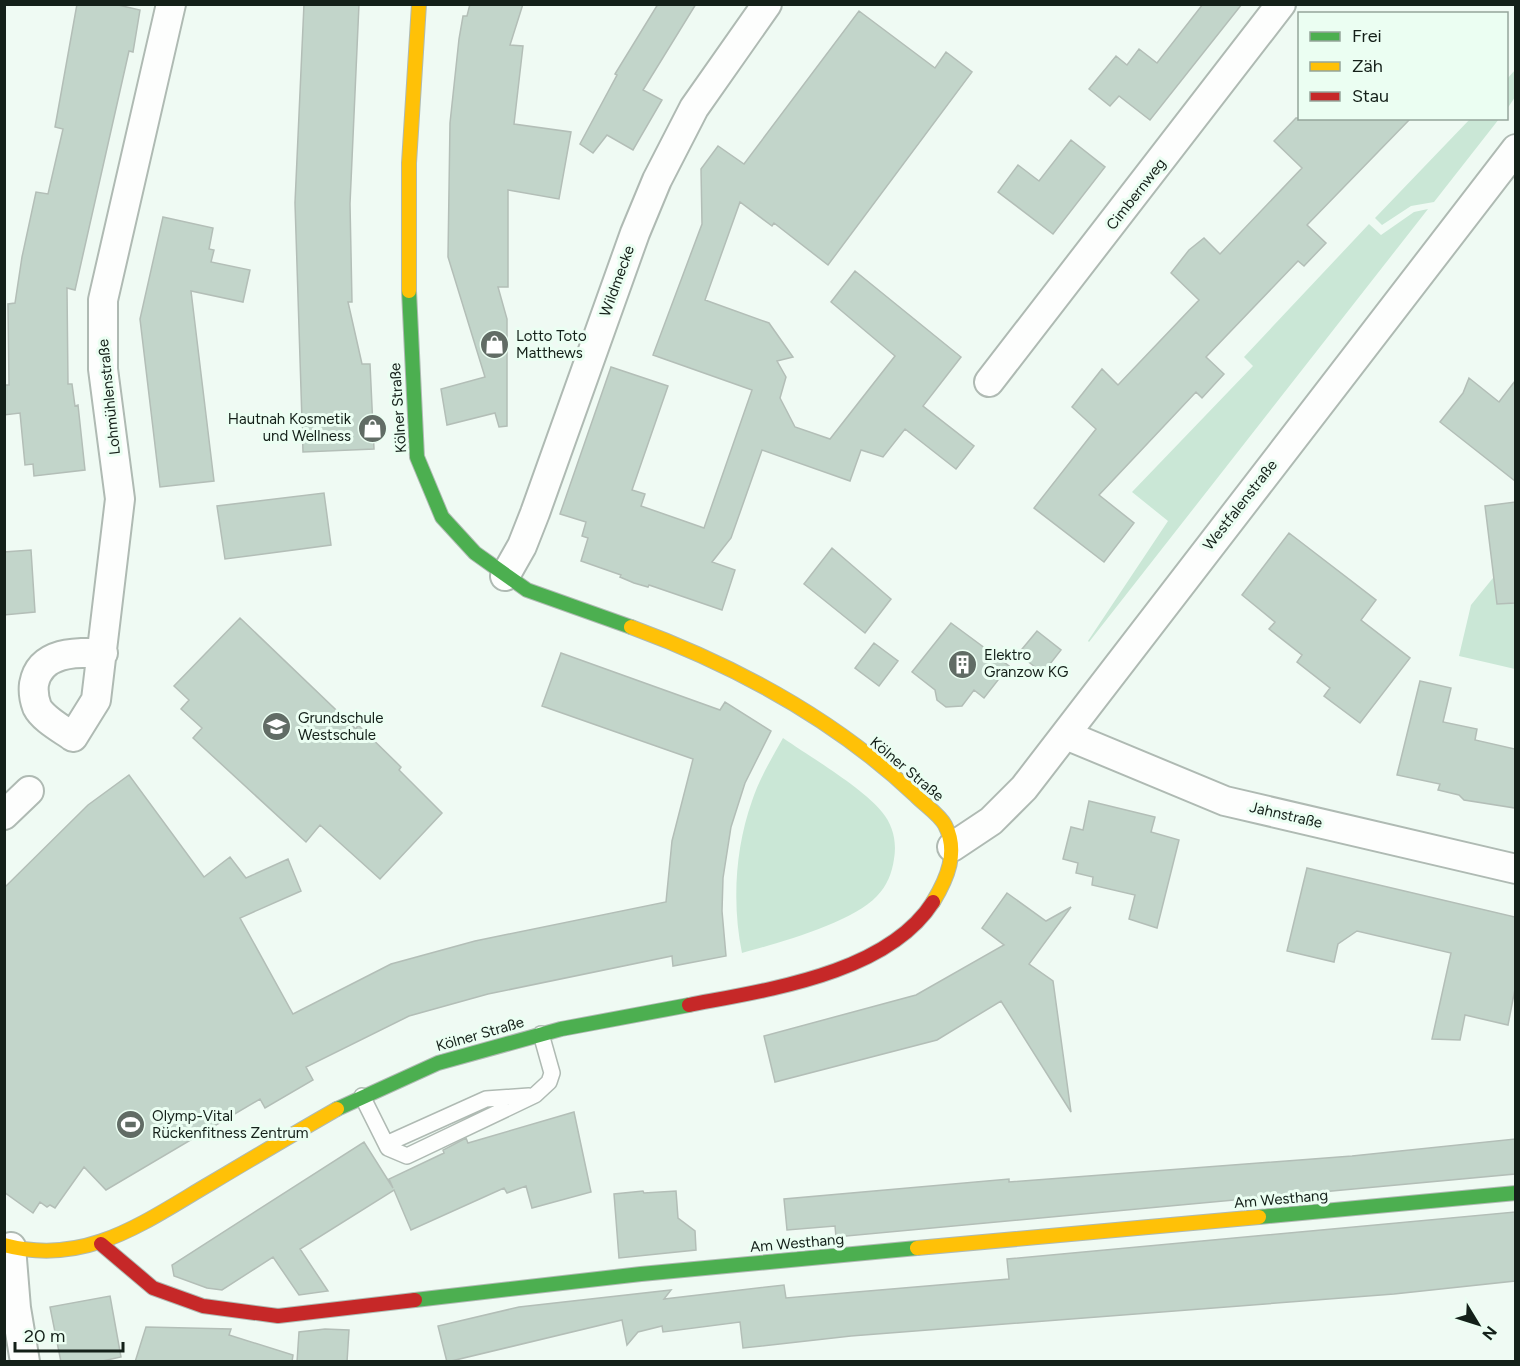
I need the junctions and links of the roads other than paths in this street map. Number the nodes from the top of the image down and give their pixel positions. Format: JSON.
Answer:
{"nodes":[{"id":1,"x":171,"y":4,"type":"edge"},
{"id":2,"x":419,"y":4,"type":"edge"},
{"id":3,"x":767,"y":4,"type":"edge"},
{"id":4,"x":1281,"y":4,"type":"edge"},
{"id":5,"x":1515,"y":149,"type":"edge"},
{"id":6,"x":989,"y":382,"type":"dead end"},
{"id":7,"x":505,"y":576,"type":"junction"},
{"id":8,"x":103,"y":653,"type":"dead end"},
{"id":9,"x":1066,"y":735,"type":"junction"},
{"id":10,"x":952,"y":847,"type":"junction"},
{"id":11,"x":1515,"y":869,"type":"edge"},
{"id":12,"x":540,"y":1034,"type":"junction"},
{"id":13,"x":362,"y":1096,"type":"junction"},
{"id":14,"x":1515,"y":1194,"type":"edge"},
{"id":15,"x":101,"y":1244,"type":"junction"},
{"id":16,"x":8,"y":1246,"type":"edge"},
{"id":17,"x":25,"y":1362,"type":"edge"}],
"edges":[{"from":1,"to":8,"type":"street","name":"Lohmühlenstraße"},
{"from":2,"to":7,"type":"main road","name":"Kölner Straße"},
{"from":3,"to":7,"type":"street","name":"Wildmecke"},
{"from":4,"to":6,"type":"street","name":"Cimbernweg"},
{"from":5,"to":9,"type":"street","name":"Westfalenstraße"},
{"from":7,"to":10,"type":"main road","name":"Kölner Straße"},
{"from":9,"to":10,"type":"street","name":"Westfalenstraße"},
{"from":9,"to":11,"type":"street","name":"Jahnstraße"},
{"from":10,"to":12,"type":"main road","name":"Kölner Straße"},
{"from":12,"to":13,"type":"main road","name":"Kölner Straße"},
{"from":12,"to":13,"type":"lane"},
{"from":13,"to":15,"type":"main road","name":"Kölner Straße"},
{"from":14,"to":15,"type":"main road","name":"Am Westhang"},
{"from":15,"to":16,"type":"main road","name":"Kölner Straße"},
{"from":16,"to":17,"type":"street"}]}
